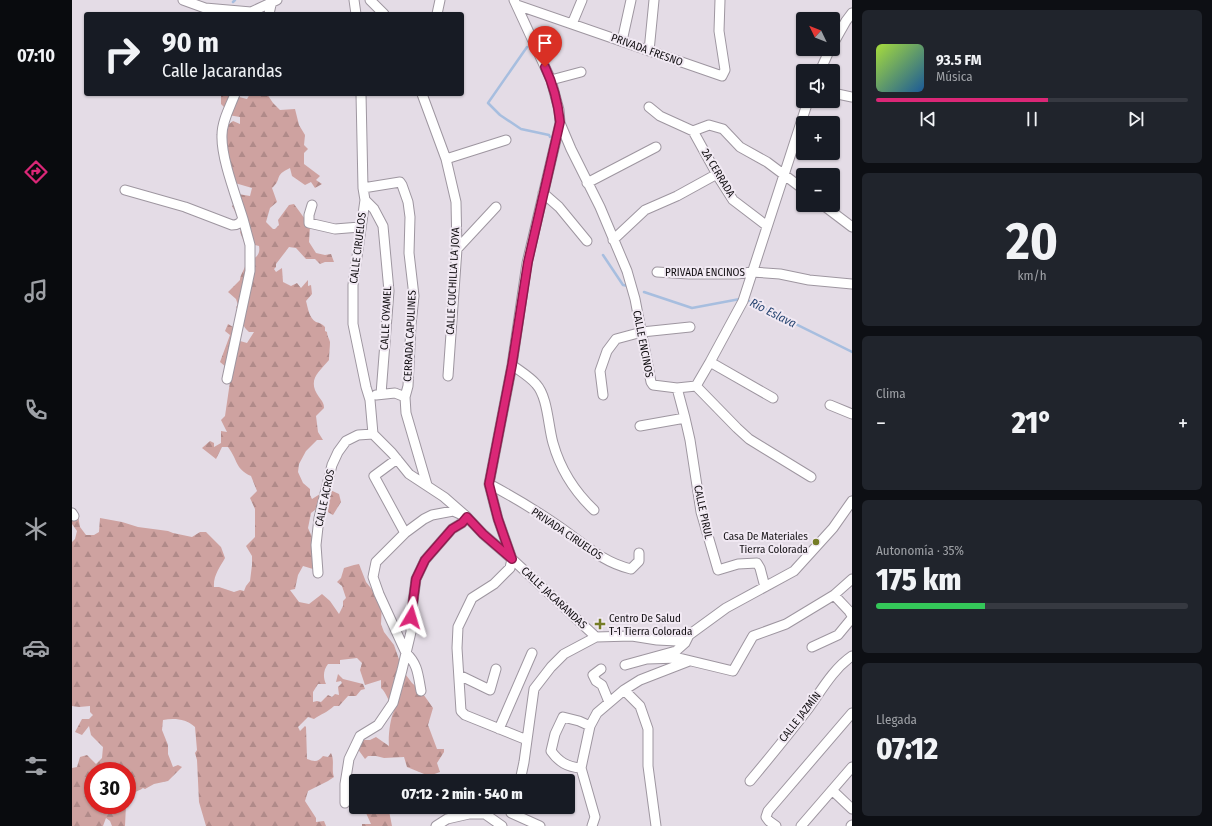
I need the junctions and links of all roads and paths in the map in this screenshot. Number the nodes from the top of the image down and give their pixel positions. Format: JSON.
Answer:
{"nodes":[{"id":1,"x":182,"y":0,"type":"edge"},
{"id":2,"x":354,"y":0,"type":"edge"},
{"id":3,"x":370,"y":0,"type":"edge"},
{"id":4,"x":440,"y":0,"type":"edge"},
{"id":5,"x":582,"y":0,"type":"edge"},
{"id":6,"x":631,"y":0,"type":"edge"},
{"id":7,"x":654,"y":0,"type":"edge"},
{"id":8,"x":720,"y":0,"type":"edge"},
{"id":9,"x":274,"y":1,"type":"edge"},
{"id":10,"x":515,"y":3,"type":"edge"},
{"id":11,"x":270,"y":12,"type":"edge"},
{"id":12,"x":356,"y":12,"type":"edge"},
{"id":13,"x":382,"y":12,"type":"edge"},
{"id":14,"x":437,"y":12,"type":"edge"},
{"id":15,"x":852,"y":13,"type":"edge"},
{"id":16,"x":572,"y":24,"type":"junction"},
{"id":17,"x":840,"y":32,"type":"edge"},
{"id":18,"x":622,"y":40,"type":"junction"},
{"id":19,"x":649,"y":51,"type":"junction"},
{"id":20,"x":581,"y":72,"type":"dead end"},
{"id":21,"x":551,"y":80,"type":"junction"},
{"id":22,"x":840,"y":94,"type":"edge"},
{"id":23,"x":234,"y":96,"type":"edge"},
{"id":24,"x":361,"y":96,"type":"edge"},
{"id":25,"x":423,"y":96,"type":"edge"},
{"id":26,"x":852,"y":97,"type":"edge"},
{"id":27,"x":648,"y":107,"type":"dead end"},
{"id":28,"x":806,"y":108,"type":"edge"},
{"id":29,"x":560,"y":122,"type":"junction"},
{"id":30,"x":693,"y":131,"type":"junction"},
{"id":31,"x":506,"y":140,"type":"dead end"},
{"id":32,"x":656,"y":148,"type":"dead end"},
{"id":33,"x":446,"y":159,"type":"junction"},
{"id":34,"x":717,"y":174,"type":"junction"},
{"id":35,"x":784,"y":175,"type":"junction"},
{"id":36,"x":587,"y":183,"type":"junction"},
{"id":37,"x":796,"y":184,"type":"edge"},
{"id":38,"x":363,"y":188,"type":"junction"},
{"id":39,"x":125,"y":190,"type":"dead end"},
{"id":40,"x":543,"y":193,"type":"junction"},
{"id":41,"x":364,"y":200,"type":"junction"},
{"id":42,"x":312,"y":205,"type":"dead end"},
{"id":43,"x":496,"y":208,"type":"dead end"},
{"id":44,"x":832,"y":212,"type":"edge"},
{"id":45,"x":244,"y":219,"type":"junction"},
{"id":46,"x":767,"y":226,"type":"junction"},
{"id":47,"x":360,"y":227,"type":"junction"},
{"id":48,"x":852,"y":227,"type":"edge"},
{"id":49,"x":613,"y":240,"type":"junction"},
{"id":50,"x":587,"y":241,"type":"dead end"},
{"id":51,"x":457,"y":250,"type":"junction"},
{"id":52,"x":658,"y":272,"type":"dead end"},
{"id":53,"x":752,"y":272,"type":"junction"},
{"id":54,"x":852,"y":284,"type":"edge"},
{"id":55,"x":690,"y":327,"type":"dead end"},
{"id":56,"x":642,"y":332,"type":"junction"},
{"id":57,"x":710,"y":362,"type":"junction"},
{"id":58,"x":512,"y":365,"type":"junction"},
{"id":59,"x":448,"y":376,"type":"dead end"},
{"id":60,"x":227,"y":379,"type":"dead end"},
{"id":61,"x":696,"y":386,"type":"junction"},
{"id":62,"x":677,"y":388,"type":"junction"},
{"id":63,"x":381,"y":394,"type":"junction"},
{"id":64,"x":603,"y":394,"type":"dead end"},
{"id":65,"x":405,"y":397,"type":"junction"},
{"id":66,"x":773,"y":398,"type":"dead end"},
{"id":67,"x":370,"y":400,"type":"junction"},
{"id":68,"x":830,"y":405,"type":"dead end"},
{"id":69,"x":852,"y":412,"type":"edge"},
{"id":70,"x":686,"y":418,"type":"junction"},
{"id":71,"x":640,"y":426,"type":"dead end"},
{"id":72,"x":373,"y":434,"type":"junction"},
{"id":73,"x":397,"y":459,"type":"junction"},
{"id":74,"x":811,"y":477,"type":"dead end"},
{"id":75,"x":489,"y":484,"type":"junction"},
{"id":76,"x":428,"y":485,"type":"junction"},
{"id":77,"x":852,"y":501,"type":"edge"},
{"id":78,"x":594,"y":510,"type":"dead end"},
{"id":79,"x":467,"y":517,"type":"junction"},
{"id":80,"x":405,"y":533,"type":"junction"},
{"id":81,"x":639,"y":553,"type":"dead end"},
{"id":82,"x":512,"y":559,"type":"junction"},
{"id":83,"x":318,"y":573,"type":"dead end"},
{"id":84,"x":852,"y":579,"type":"edge"},
{"id":85,"x":765,"y":587,"type":"junction"},
{"id":86,"x":834,"y":595,"type":"junction"},
{"id":87,"x":852,"y":617,"type":"edge"},
{"id":88,"x":689,"y":635,"type":"junction"},
{"id":89,"x":596,"y":637,"type":"junction"},
{"id":90,"x":812,"y":647,"type":"dead end"},
{"id":91,"x":406,"y":653,"type":"junction"},
{"id":92,"x":532,"y":653,"type":"dead end"},
{"id":93,"x":852,"y":656,"type":"edge"},
{"id":94,"x":647,"y":659,"type":"junction"},
{"id":95,"x":689,"y":661,"type":"junction"},
{"id":96,"x":625,"y":665,"type":"dead end"},
{"id":97,"x":496,"y":669,"type":"dead end"},
{"id":98,"x":601,"y":669,"type":"dead end"},
{"id":99,"x":524,"y":671,"type":"junction"},
{"id":100,"x":459,"y":675,"type":"junction"},
{"id":101,"x":539,"y":682,"type":"junction"},
{"id":102,"x":421,"y":690,"type":"dead end"},
{"id":103,"x":624,"y":690,"type":"junction"},
{"id":104,"x":609,"y":702,"type":"junction"},
{"id":105,"x":852,"y":713,"type":"edge"},
{"id":106,"x":590,"y":726,"type":"junction"},
{"id":107,"x":499,"y":729,"type":"junction"},
{"id":108,"x":527,"y":740,"type":"junction"},
{"id":109,"x":852,"y":767,"type":"edge"},
{"id":110,"x":581,"y":768,"type":"junction"},
{"id":111,"x":521,"y":774,"type":"edge"},
{"id":112,"x":750,"y":781,"type":"dead end"},
{"id":113,"x":832,"y":790,"type":"junction"},
{"id":114,"x":346,"y":803,"type":"dead end"},
{"id":115,"x":852,"y":809,"type":"edge"},
{"id":116,"x":510,"y":814,"type":"edge"},
{"id":117,"x":519,"y":814,"type":"edge"},
{"id":118,"x":436,"y":826,"type":"edge"},
{"id":119,"x":502,"y":826,"type":"edge"},
{"id":120,"x":506,"y":826,"type":"edge"},
{"id":121,"x":540,"y":826,"type":"edge"},
{"id":122,"x":592,"y":826,"type":"edge"},
{"id":123,"x":656,"y":826,"type":"edge"},
{"id":124,"x":776,"y":826,"type":"edge"},
{"id":125,"x":801,"y":826,"type":"edge"}],
"edges":[{"from":1,"to":9,"type":"street"},
{"from":2,"to":12,"type":"street"},
{"from":3,"to":13,"type":"street"},
{"from":4,"to":14,"type":"street"},
{"from":5,"to":16,"type":"street"},
{"from":6,"to":18,"type":"street"},
{"from":7,"to":19,"type":"street"},
{"from":8,"to":19,"type":"street","name":"PRIVADA FRESNO"},
{"from":9,"to":11,"type":"street"},
{"from":10,"to":16,"type":"street","name":"PRIVADA FRESNO"},
{"from":10,"to":21,"type":"street","name":"CALLE ENCINOS"},
{"from":15,"to":17,"type":"street"},
{"from":16,"to":18,"type":"street","name":"PRIVADA FRESNO"},
{"from":18,"to":19,"type":"street","name":"PRIVADA FRESNO"},
{"from":20,"to":21,"type":"street"},
{"from":21,"to":29,"type":"street","name":"CALLE ENCINOS"},
{"from":22,"to":26,"type":"street"},
{"from":23,"to":45,"type":"street"},
{"from":24,"to":38,"type":"street","name":"CALLE CIRUELOS"},
{"from":25,"to":33,"type":"street","name":"CALLE CUCHILLA LA JOYA"},
{"from":27,"to":30,"type":"street"},
{"from":28,"to":35,"type":"street"},
{"from":29,"to":36,"type":"street","name":"CALLE ENCINOS"},
{"from":29,"to":40,"type":"street"},
{"from":30,"to":34,"type":"street","name":"2A CERRADA"},
{"from":30,"to":35,"type":"street"},
{"from":31,"to":33,"type":"street"},
{"from":32,"to":36,"type":"street"},
{"from":33,"to":51,"type":"street","name":"CALLE CUCHILLA LA JOYA"},
{"from":34,"to":46,"type":"street","name":"2A CERRADA"},
{"from":34,"to":49,"type":"street"},
{"from":35,"to":37,"type":"street"},
{"from":35,"to":46,"type":"street"},
{"from":36,"to":49,"type":"street","name":"CALLE ENCINOS"},
{"from":38,"to":41,"type":"street","name":"CALLE CIRUELOS"},
{"from":38,"to":65,"type":"street","name":"CERRADA CAPULINES"},
{"from":39,"to":45,"type":"street"},
{"from":40,"to":50,"type":"street"},
{"from":40,"to":58,"type":"street"},
{"from":41,"to":47,"type":"street","name":"CALLE CIRUELOS"},
{"from":41,"to":63,"type":"street","name":"CALLE OYAMEL"},
{"from":42,"to":47,"type":"street"},
{"from":43,"to":51,"type":"street"},
{"from":44,"to":48,"type":"street"},
{"from":45,"to":60,"type":"street"},
{"from":46,"to":53,"type":"street"},
{"from":47,"to":67,"type":"street","name":"CALLE CIRUELOS"},
{"from":49,"to":56,"type":"street","name":"CALLE ENCINOS"},
{"from":51,"to":59,"type":"street","name":"CALLE CUCHILLA LA JOYA"},
{"from":52,"to":53,"type":"street","name":"PRIVADA ENCINOS"},
{"from":53,"to":54,"type":"street","name":"PRIVADA ENCINOS"},
{"from":53,"to":57,"type":"street"},
{"from":55,"to":56,"type":"street"},
{"from":56,"to":62,"type":"street","name":"CALLE ENCINOS"},
{"from":56,"to":64,"type":"street"},
{"from":57,"to":61,"type":"street"},
{"from":57,"to":66,"type":"street"},
{"from":58,"to":75,"type":"street"},
{"from":58,"to":78,"type":"street"},
{"from":61,"to":62,"type":"street","name":"CALLE ENCINOS"},
{"from":61,"to":74,"type":"street"},
{"from":62,"to":70,"type":"street","name":"CALLE PIRUL"},
{"from":63,"to":65,"type":"street"},
{"from":63,"to":67,"type":"street"},
{"from":65,"to":76,"type":"street","name":"CERRADA CAPULINES"},
{"from":67,"to":72,"type":"street"},
{"from":68,"to":69,"type":"street"},
{"from":70,"to":71,"type":"street"},
{"from":70,"to":85,"type":"street","name":"CALLE PIRUL"},
{"from":72,"to":73,"type":"street","name":"CALLE JACARANDAS"},
{"from":72,"to":83,"type":"street","name":"CALLE ACROS"},
{"from":73,"to":76,"type":"street","name":"CALLE JACARANDAS"},
{"from":73,"to":80,"type":"street"},
{"from":75,"to":81,"type":"street","name":"PRIVADA CIRUELOS"},
{"from":75,"to":82,"type":"street","name":"CALLE JACARANDAS"},
{"from":76,"to":79,"type":"street","name":"CALLE JACARANDAS"},
{"from":77,"to":85,"type":"street"},
{"from":79,"to":80,"type":"street"},
{"from":79,"to":82,"type":"street","name":"CALLE JACARANDAS"},
{"from":79,"to":91,"type":"street"},
{"from":80,"to":91,"type":"street"},
{"from":82,"to":89,"type":"street","name":"CALLE JACARANDAS"},
{"from":82,"to":100,"type":"street"},
{"from":84,"to":86,"type":"street"},
{"from":85,"to":88,"type":"street"},
{"from":86,"to":87,"type":"street"},
{"from":86,"to":95,"type":"street"},
{"from":87,"to":90,"type":"street"},
{"from":88,"to":89,"type":"street"},
{"from":88,"to":94,"type":"street"},
{"from":89,"to":101,"type":"street"},
{"from":91,"to":102,"type":"street"},
{"from":91,"to":114,"type":"street"},
{"from":92,"to":99,"type":"street"},
{"from":93,"to":112,"type":"street","name":"CALLE JAZMÍN"},
{"from":94,"to":95,"type":"street"},
{"from":94,"to":96,"type":"street"},
{"from":95,"to":103,"type":"street"},
{"from":97,"to":100,"type":"street"},
{"from":98,"to":104,"type":"street"},
{"from":99,"to":101,"type":"street"},
{"from":99,"to":107,"type":"street"},
{"from":100,"to":107,"type":"street"},
{"from":101,"to":108,"type":"street"},
{"from":103,"to":104,"type":"street"},
{"from":103,"to":123,"type":"street"},
{"from":104,"to":106,"type":"street"},
{"from":105,"to":124,"type":"street"},
{"from":106,"to":110,"type":"street"},
{"from":106,"to":110,"type":"street"},
{"from":107,"to":108,"type":"street"},
{"from":108,"to":111,"type":"street"},
{"from":109,"to":113,"type":"street"},
{"from":110,"to":122,"type":"street"},
{"from":113,"to":115,"type":"street"},
{"from":113,"to":125,"type":"street"},
{"from":116,"to":120,"type":"street"},
{"from":117,"to":121,"type":"street"},
{"from":118,"to":119,"type":"street"}]}
